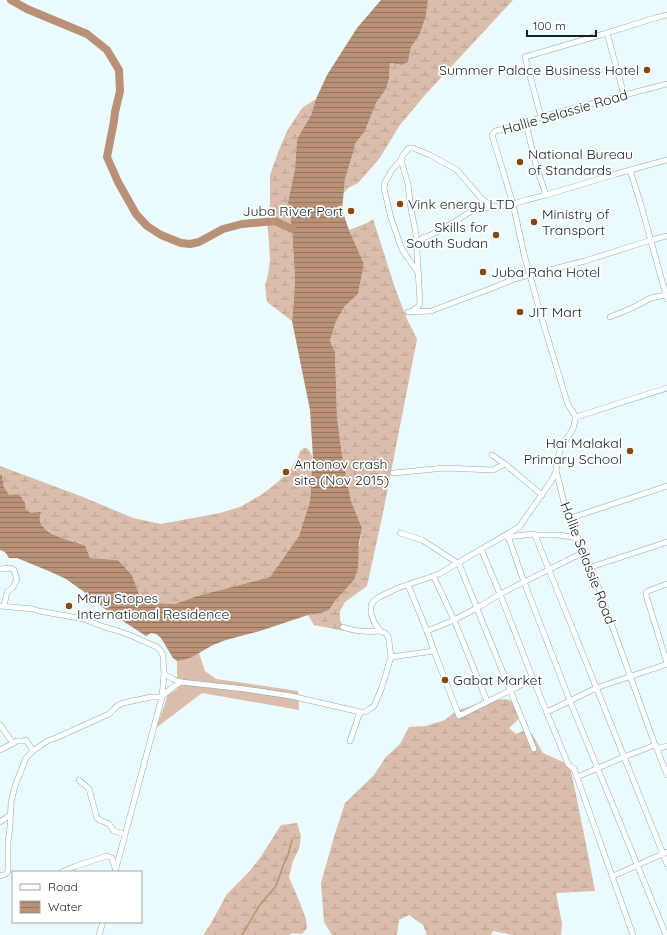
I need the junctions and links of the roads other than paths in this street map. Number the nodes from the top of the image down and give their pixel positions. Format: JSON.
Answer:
{"nodes":[{"id":1,"x":667,"y":15,"type":"edge"},
{"id":2,"x":607,"y":33,"type":"junction"},
{"id":3,"x":667,"y":84,"type":"edge"},
{"id":4,"x":624,"y":95,"type":"junction"},
{"id":5,"x":540,"y":117,"type":"junction"},
{"id":6,"x":526,"y":124,"type":"junction"},
{"id":7,"x":401,"y":160,"type":"junction"},
{"id":8,"x":667,"y":160,"type":"edge"},
{"id":9,"x":630,"y":170,"type":"junction"},
{"id":10,"x":546,"y":195,"type":"junction"},
{"id":11,"x":513,"y":204,"type":"junction"},
{"id":12,"x":494,"y":207,"type":"junction"},
{"id":13,"x":667,"y":236,"type":"edge"},
{"id":14,"x":650,"y":240,"type":"junction"},
{"id":15,"x":417,"y":248,"type":"junction"},
{"id":16,"x":419,"y":274,"type":"junction"},
{"id":17,"x":530,"y":276,"type":"junction"},
{"id":18,"x":666,"y":297,"type":"edge"},
{"id":19,"x":610,"y":317,"type":"dead end"},
{"id":20,"x":667,"y":388,"type":"edge"},
{"id":21,"x":576,"y":417,"type":"junction"},
{"id":22,"x":492,"y":455,"type":"dead end"},
{"id":23,"x":505,"y":464,"type":"junction"},
{"id":24,"x":556,"y":470,"type":"junction"},
{"id":25,"x":393,"y":473,"type":"dead end"},
{"id":26,"x":667,"y":486,"type":"edge"},
{"id":27,"x":542,"y":495,"type":"junction"},
{"id":28,"x":568,"y":519,"type":"junction"},
{"id":29,"x":400,"y":533,"type":"dead end"},
{"id":30,"x":536,"y":534,"type":"junction"},
{"id":31,"x":508,"y":536,"type":"junction"},
{"id":32,"x":578,"y":538,"type":"junction"},
{"id":33,"x":493,"y":542,"type":"junction"},
{"id":34,"x":667,"y":542,"type":"edge"},
{"id":35,"x":481,"y":549,"type":"junction"},
{"id":36,"x":584,"y":552,"type":"junction"},
{"id":37,"x":459,"y":564,"type":"junction"},
{"id":38,"x":591,"y":567,"type":"junction"},
{"id":39,"x":0,"y":569,"type":"edge"},
{"id":40,"x":549,"y":570,"type":"junction"},
{"id":41,"x":434,"y":577,"type":"junction"},
{"id":42,"x":524,"y":582,"type":"junction"},
{"id":43,"x":667,"y":584,"type":"edge"},
{"id":44,"x":408,"y":585,"type":"junction"},
{"id":45,"x":500,"y":594,"type":"junction"},
{"id":46,"x":2,"y":606,"type":"edge"},
{"id":47,"x":477,"y":608,"type":"junction"},
{"id":48,"x":454,"y":620,"type":"junction"},
{"id":49,"x":343,"y":627,"type":"dead end"},
{"id":50,"x":427,"y":630,"type":"junction"},
{"id":51,"x":380,"y":631,"type":"junction"},
{"id":52,"x":434,"y":651,"type":"junction"},
{"id":53,"x":391,"y":657,"type":"junction"},
{"id":54,"x":667,"y":664,"type":"edge"},
{"id":55,"x":164,"y":674,"type":"junction"},
{"id":56,"x":631,"y":677,"type":"junction"},
{"id":57,"x":533,"y":679,"type":"junction"},
{"id":58,"x":182,"y":682,"type":"junction"},
{"id":59,"x":596,"y":688,"type":"junction"},
{"id":60,"x":510,"y":690,"type":"junction"},
{"id":61,"x":162,"y":697,"type":"junction"},
{"id":62,"x":487,"y":701,"type":"junction"},
{"id":63,"x":570,"y":701,"type":"junction"},
{"id":64,"x":360,"y":712,"type":"junction"},
{"id":65,"x":547,"y":712,"type":"junction"},
{"id":66,"x":0,"y":725,"type":"edge"},
{"id":67,"x":350,"y":741,"type":"dead end"},
{"id":68,"x":13,"y":743,"type":"junction"},
{"id":69,"x":667,"y":746,"type":"edge"},
{"id":70,"x":656,"y":747,"type":"junction"},
{"id":71,"x":534,"y":749,"type":"dead end"},
{"id":72,"x":0,"y":750,"type":"edge"},
{"id":73,"x":33,"y":750,"type":"junction"},
{"id":74,"x":624,"y":757,"type":"junction"},
{"id":75,"x":598,"y":768,"type":"junction"},
{"id":76,"x":667,"y":775,"type":"edge"},
{"id":77,"x":577,"y":778,"type":"junction"},
{"id":78,"x":79,"y":780,"type":"dead end"},
{"id":79,"x":10,"y":815,"type":"junction"},
{"id":80,"x":0,"y":822,"type":"edge"},
{"id":81,"x":124,"y":834,"type":"junction"},
{"id":82,"x":665,"y":853,"type":"edge"},
{"id":83,"x":667,"y":864,"type":"edge"},
{"id":84,"x":638,"y":865,"type":"junction"},
{"id":85,"x":115,"y":870,"type":"edge"},
{"id":86,"x":64,"y":871,"type":"edge"},
{"id":87,"x":6,"y":874,"type":"junction"},
{"id":88,"x":12,"y":875,"type":"edge"},
{"id":89,"x":0,"y":876,"type":"edge"},
{"id":90,"x":612,"y":876,"type":"junction"},
{"id":91,"x":103,"y":923,"type":"edge"},
{"id":92,"x":99,"y":935,"type":"edge"},
{"id":93,"x":634,"y":935,"type":"edge"},
{"id":94,"x":666,"y":935,"type":"edge"}],
"edges":[{"from":1,"to":2,"type":"street"},
{"from":2,"to":4,"type":"street"},
{"from":2,"to":5,"type":"street"},
{"from":3,"to":4,"type":"street","name":"Hallie Selassie Road"},
{"from":4,"to":5,"type":"street","name":"Hallie Selassie Road"},
{"from":5,"to":6,"type":"street","name":"Hallie Selassie Road"},
{"from":6,"to":10,"type":"street"},
{"from":6,"to":11,"type":"street","name":"Hallie Selassie Road"},
{"from":7,"to":12,"type":"street"},
{"from":7,"to":15,"type":"street"},
{"from":7,"to":16,"type":"street"},
{"from":8,"to":9,"type":"street"},
{"from":9,"to":10,"type":"street"},
{"from":9,"to":14,"type":"street"},
{"from":10,"to":11,"type":"street"},
{"from":11,"to":12,"type":"street"},
{"from":11,"to":17,"type":"street","name":"Hallie Selassie Road"},
{"from":12,"to":15,"type":"street"},
{"from":13,"to":14,"type":"street"},
{"from":14,"to":17,"type":"street"},
{"from":14,"to":18,"type":"street"},
{"from":15,"to":16,"type":"street"},
{"from":16,"to":17,"type":"street"},
{"from":17,"to":21,"type":"street","name":"Hallie Selassie Road"},
{"from":18,"to":19,"type":"street"},
{"from":20,"to":21,"type":"street"},
{"from":21,"to":24,"type":"street","name":"Hallie Selassie Road"},
{"from":22,"to":23,"type":"street"},
{"from":23,"to":25,"type":"street"},
{"from":23,"to":27,"type":"street"},
{"from":24,"to":27,"type":"street"},
{"from":24,"to":28,"type":"street","name":"Hallie Selassie Road"},
{"from":26,"to":28,"type":"street"},
{"from":27,"to":33,"type":"street"},
{"from":28,"to":32,"type":"street","name":"Hallie Selassie Road"},
{"from":29,"to":37,"type":"street"},
{"from":30,"to":31,"type":"street"},
{"from":30,"to":32,"type":"street"},
{"from":30,"to":40,"type":"street"},
{"from":31,"to":33,"type":"street"},
{"from":31,"to":42,"type":"street"},
{"from":32,"to":36,"type":"street","name":"Hallie Selassie Road"},
{"from":33,"to":35,"type":"street"},
{"from":34,"to":38,"type":"street"},
{"from":35,"to":37,"type":"street"},
{"from":35,"to":45,"type":"street"},
{"from":36,"to":38,"type":"street","name":"Hallie Selassie Road"},
{"from":36,"to":40,"type":"street"},
{"from":37,"to":41,"type":"street"},
{"from":37,"to":47,"type":"street"},
{"from":38,"to":56,"type":"street","name":"Hallie Selassie Road"},
{"from":39,"to":46,"type":"street"},
{"from":40,"to":42,"type":"street"},
{"from":40,"to":59,"type":"street"},
{"from":41,"to":44,"type":"street"},
{"from":41,"to":48,"type":"street"},
{"from":42,"to":45,"type":"street"},
{"from":42,"to":63,"type":"street"},
{"from":43,"to":54,"type":"street"},
{"from":44,"to":50,"type":"street"},
{"from":44,"to":51,"type":"street"},
{"from":45,"to":47,"type":"street"},
{"from":45,"to":57,"type":"street"},
{"from":46,"to":55,"type":"street"},
{"from":47,"to":48,"type":"street"},
{"from":47,"to":60,"type":"street"},
{"from":48,"to":50,"type":"street"},
{"from":48,"to":62,"type":"street"},
{"from":49,"to":51,"type":"street"},
{"from":50,"to":52,"type":"street"},
{"from":51,"to":53,"type":"street"},
{"from":52,"to":53,"type":"street"},
{"from":52,"to":62,"type":"street"},
{"from":53,"to":64,"type":"street"},
{"from":54,"to":56,"type":"street"},
{"from":55,"to":58,"type":"street"},
{"from":55,"to":61,"type":"street"},
{"from":56,"to":59,"type":"street"},
{"from":56,"to":70,"type":"street","name":"Hallie Selassie Road"},
{"from":57,"to":60,"type":"street"},
{"from":57,"to":65,"type":"street"},
{"from":58,"to":61,"type":"street"},
{"from":58,"to":64,"type":"street"},
{"from":59,"to":63,"type":"street"},
{"from":59,"to":74,"type":"street"},
{"from":60,"to":62,"type":"street"},
{"from":60,"to":71,"type":"street"},
{"from":61,"to":73,"type":"street"},
{"from":61,"to":81,"type":"street"},
{"from":63,"to":65,"type":"street"},
{"from":63,"to":75,"type":"street"},
{"from":64,"to":67,"type":"street"},
{"from":65,"to":77,"type":"street"},
{"from":66,"to":68,"type":"street"},
{"from":68,"to":72,"type":"street"},
{"from":68,"to":73,"type":"street"},
{"from":69,"to":70,"type":"street"},
{"from":70,"to":74,"type":"street"},
{"from":70,"to":76,"type":"street","name":"Hallie Selassie Road"},
{"from":73,"to":79,"type":"street"},
{"from":74,"to":75,"type":"street"},
{"from":74,"to":82,"type":"street"},
{"from":75,"to":77,"type":"street"},
{"from":75,"to":84,"type":"street"},
{"from":77,"to":90,"type":"street"},
{"from":78,"to":81,"type":"street"},
{"from":79,"to":80,"type":"street"},
{"from":79,"to":87,"type":"street"},
{"from":81,"to":85,"type":"street"},
{"from":82,"to":83,"type":"street"},
{"from":82,"to":84,"type":"street"},
{"from":84,"to":90,"type":"street"},
{"from":84,"to":94,"type":"street"},
{"from":85,"to":86,"type":"street"},
{"from":87,"to":88,"type":"street"},
{"from":87,"to":89,"type":"street"},
{"from":90,"to":93,"type":"street"},
{"from":91,"to":92,"type":"street"}]}
